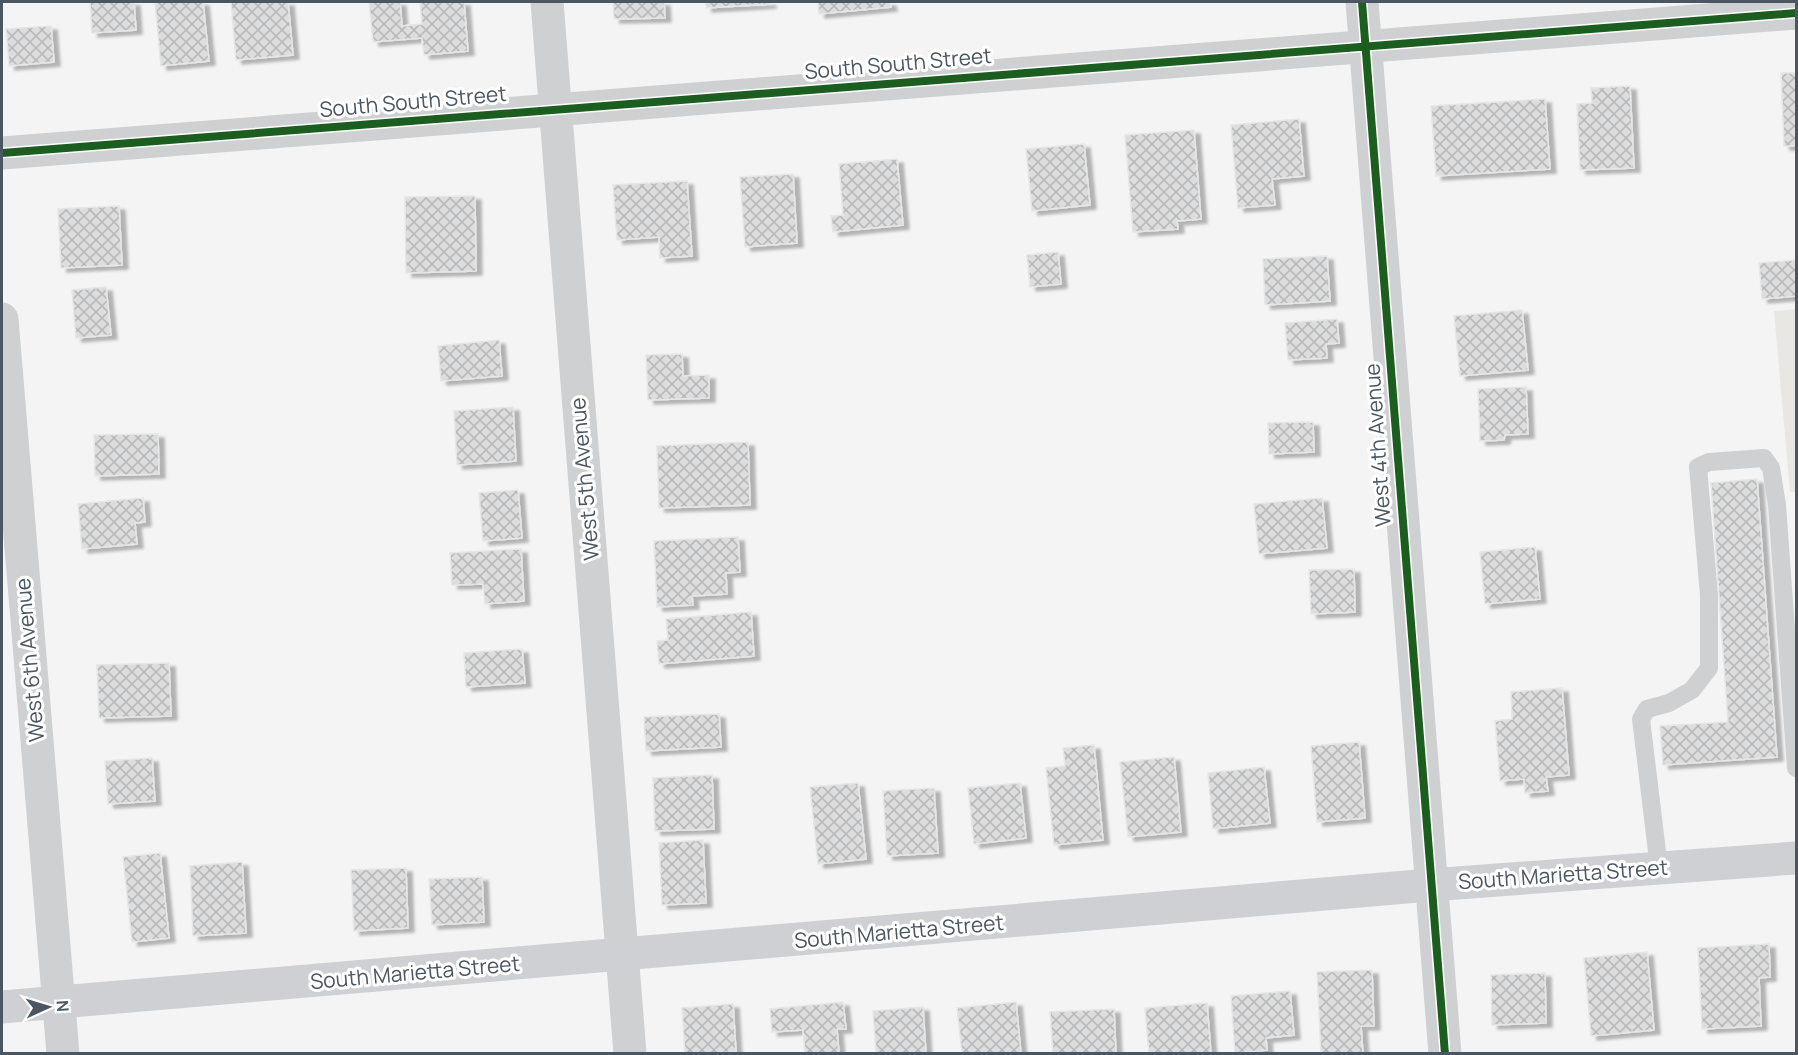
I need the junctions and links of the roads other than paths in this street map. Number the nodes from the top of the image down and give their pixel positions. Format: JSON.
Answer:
{"nodes":[{"id":1,"x":547,"y":2,"type":"edge"},
{"id":2,"x":1362,"y":2,"type":"edge"},
{"id":3,"x":1797,"y":13,"type":"edge"},
{"id":4,"x":1365,"y":45,"type":"junction"},
{"id":5,"x":556,"y":109,"type":"junction"},
{"id":6,"x":2,"y":153,"type":"edge"},
{"id":7,"x":2,"y":319,"type":"edge"},
{"id":8,"x":1797,"y":768,"type":"edge"},
{"id":9,"x":1797,"y":858,"type":"edge"},
{"id":10,"x":1659,"y":868,"type":"junction"},
{"id":11,"x":1430,"y":885,"type":"junction"},
{"id":12,"x":622,"y":956,"type":"junction"},
{"id":13,"x":59,"y":1002,"type":"junction"},
{"id":14,"x":2,"y":1007,"type":"edge"},
{"id":15,"x":63,"y":1053,"type":"edge"},
{"id":16,"x":630,"y":1053,"type":"edge"},
{"id":17,"x":1444,"y":1053,"type":"edge"}],
"edges":[{"from":1,"to":5,"type":"street","name":"West 5th Avenue"},
{"from":2,"to":4,"type":"street","name":"West 4th Avenue"},
{"from":3,"to":4,"type":"street","name":"South South Street"},
{"from":4,"to":5,"type":"street","name":"South South Street"},
{"from":4,"to":11,"type":"street","name":"West 4th Avenue"},
{"from":5,"to":6,"type":"street","name":"South South Street"},
{"from":5,"to":12,"type":"street","name":"West 5th Avenue"},
{"from":7,"to":13,"type":"street","name":"West 6th Avenue"},
{"from":8,"to":10,"type":"lane"},
{"from":9,"to":10,"type":"main road","name":"South Marietta Street"},
{"from":10,"to":11,"type":"main road","name":"South Marietta Street"},
{"from":11,"to":12,"type":"main road","name":"South Marietta Street"},
{"from":11,"to":17,"type":"street","name":"West 4th Avenue"},
{"from":12,"to":13,"type":"main road","name":"South Marietta Street"},
{"from":12,"to":16,"type":"street","name":"West 5th Avenue"},
{"from":13,"to":14,"type":"main road","name":"South Marietta Street"},
{"from":13,"to":15,"type":"street","name":"West 6th Avenue"}]}
